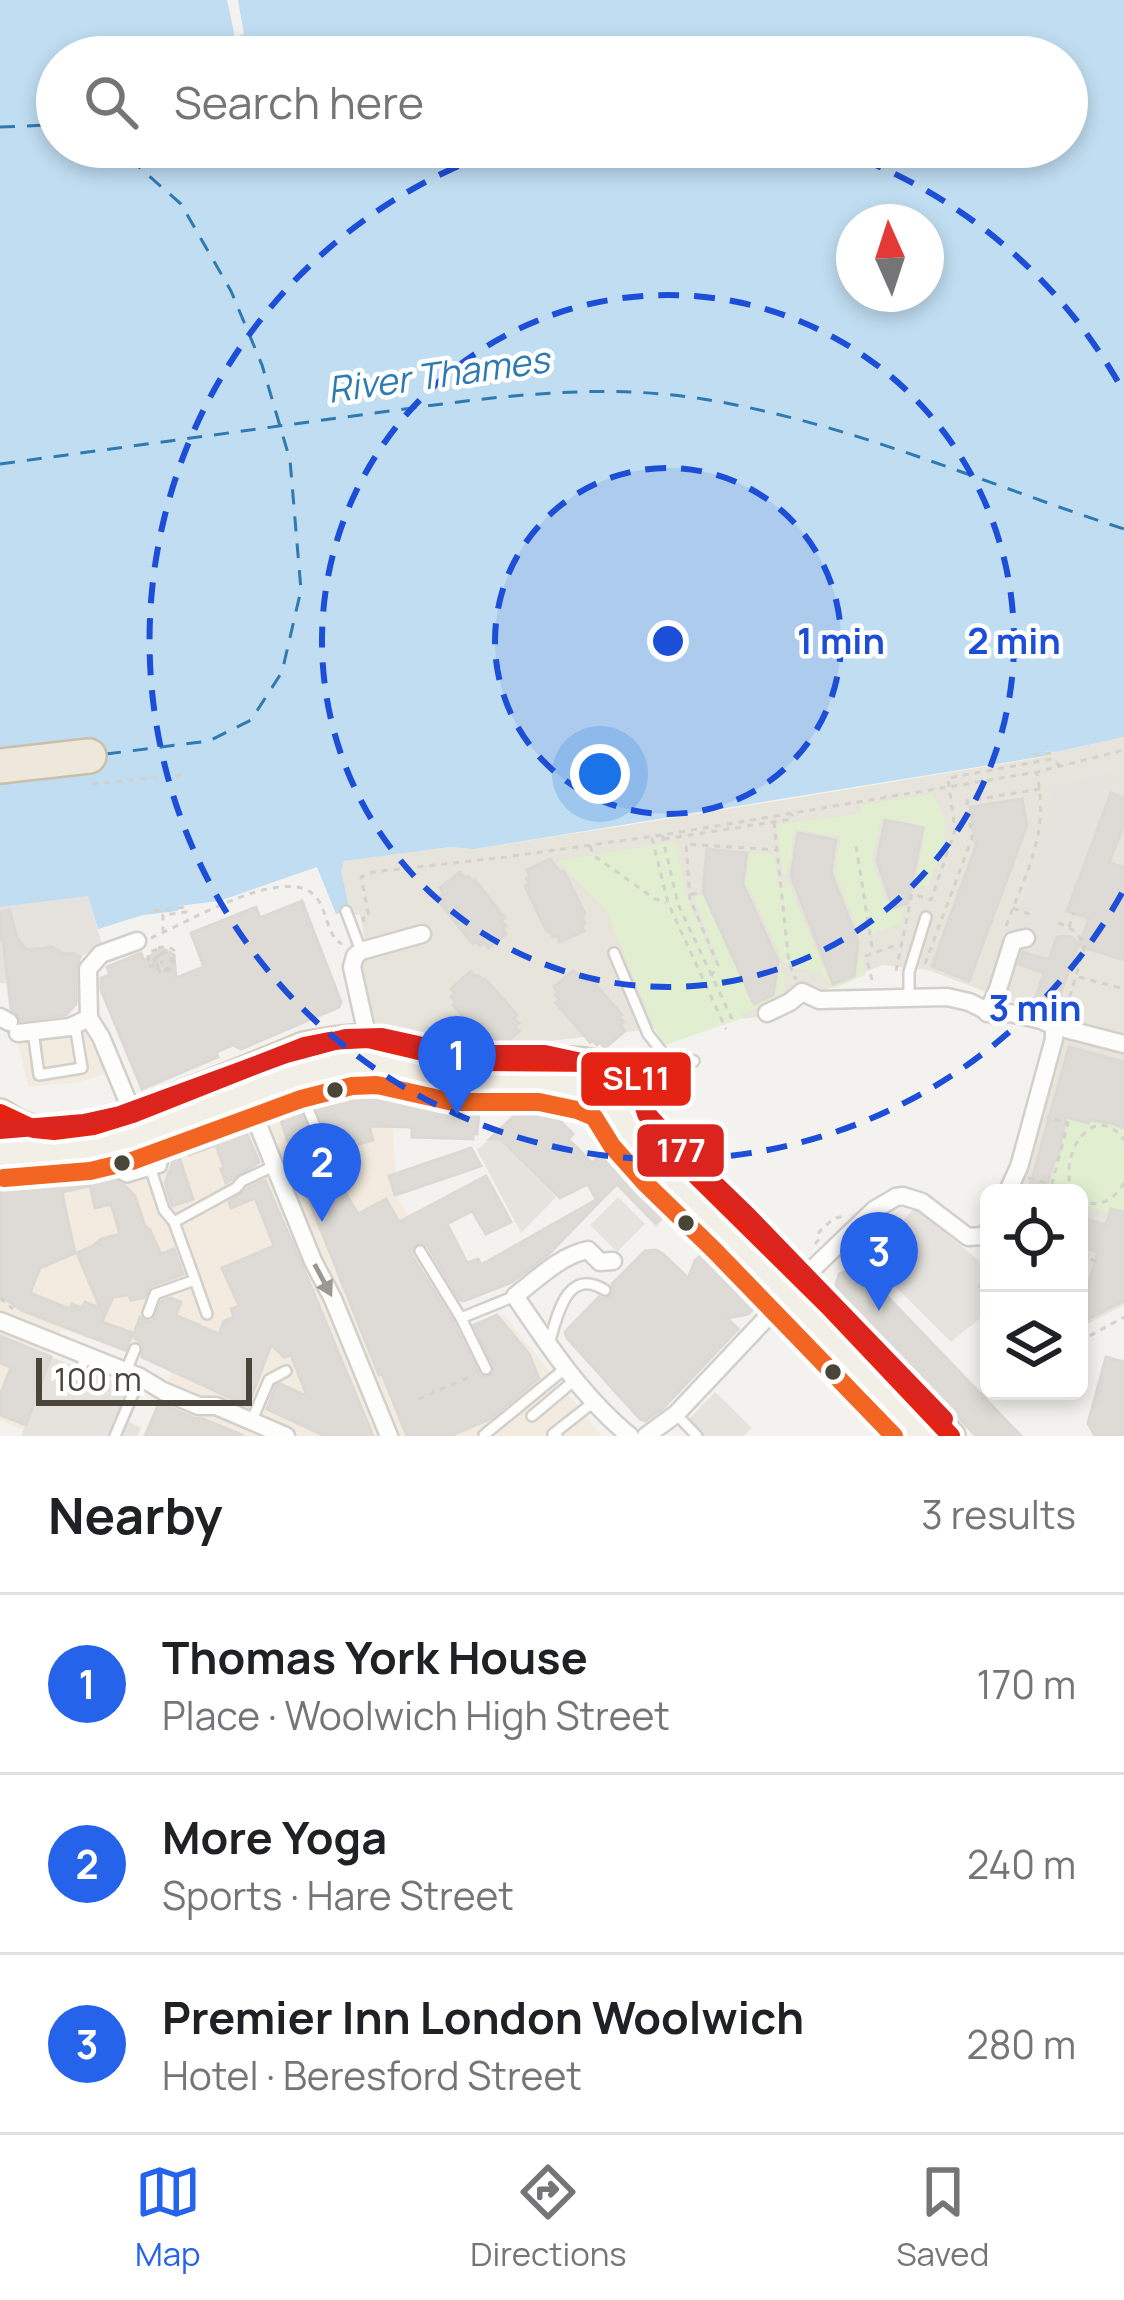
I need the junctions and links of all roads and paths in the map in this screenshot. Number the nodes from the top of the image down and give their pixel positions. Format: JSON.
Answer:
{"nodes":[{"id":1,"x":1124,"y":750,"type":"edge"},
{"id":2,"x":1033,"y":755,"type":"dead end"},
{"id":3,"x":1042,"y":761,"type":"junction"},
{"id":4,"x":0,"y":766,"type":"edge"},
{"id":5,"x":1060,"y":767,"type":"junction"},
{"id":6,"x":90,"y":770,"type":"joint"},
{"id":7,"x":1037,"y":772,"type":"junction"},
{"id":8,"x":182,"y":775,"type":"dead end"},
{"id":9,"x":949,"y":787,"type":"junction"},
{"id":10,"x":1040,"y":789,"type":"junction"},
{"id":11,"x":791,"y":812,"type":"junction"},
{"id":12,"x":773,"y":822,"type":"junction"},
{"id":13,"x":954,"y":834,"type":"junction"},
{"id":14,"x":652,"y":836,"type":"junction"},
{"id":15,"x":663,"y":837,"type":"junction"},
{"id":16,"x":974,"y":839,"type":"junction"},
{"id":17,"x":590,"y":846,"type":"junction"},
{"id":18,"x":856,"y":846,"type":"dead end"},
{"id":19,"x":777,"y":850,"type":"junction"},
{"id":20,"x":668,"y":858,"type":"junction"},
{"id":21,"x":658,"y":860,"type":"junction"},
{"id":22,"x":791,"y":877,"type":"dead end"},
{"id":23,"x":781,"y":881,"type":"junction"},
{"id":24,"x":704,"y":893,"type":"dead end"},
{"id":25,"x":690,"y":894,"type":"junction"},
{"id":26,"x":668,"y":904,"type":"junction"},
{"id":27,"x":1013,"y":908,"type":"junction"},
{"id":28,"x":154,"y":910,"type":"dead end"},
{"id":29,"x":346,"y":911,"type":"dead end"},
{"id":30,"x":1074,"y":913,"type":"dead end"},
{"id":31,"x":368,"y":916,"type":"dead end"},
{"id":32,"x":1034,"y":916,"type":"dead end"},
{"id":33,"x":684,"y":917,"type":"junction"},
{"id":34,"x":926,"y":917,"type":"dead end"},
{"id":35,"x":676,"y":921,"type":"junction"},
{"id":36,"x":1058,"y":922,"type":"dead end"},
{"id":37,"x":1006,"y":926,"type":"dead end"},
{"id":38,"x":1070,"y":927,"type":"junction"},
{"id":39,"x":163,"y":933,"type":"junction"},
{"id":40,"x":422,"y":934,"type":"dead end"},
{"id":41,"x":1026,"y":938,"type":"dead end"},
{"id":42,"x":145,"y":939,"type":"junction"},
{"id":43,"x":335,"y":940,"type":"dead end"},
{"id":44,"x":901,"y":943,"type":"junction"},
{"id":45,"x":698,"y":946,"type":"junction"},
{"id":46,"x":157,"y":949,"type":"junction"},
{"id":47,"x":689,"y":950,"type":"junction"},
{"id":48,"x":361,"y":951,"type":"junction"},
{"id":49,"x":614,"y":953,"type":"dead end"},
{"id":50,"x":873,"y":953,"type":"junction"},
{"id":51,"x":161,"y":954,"type":"dead end"},
{"id":52,"x":172,"y":957,"type":"junction"},
{"id":53,"x":164,"y":962,"type":"dead end"},
{"id":54,"x":154,"y":966,"type":"junction"},
{"id":55,"x":790,"y":970,"type":"dead end"},
{"id":56,"x":922,"y":971,"type":"dead end"},
{"id":57,"x":896,"y":972,"type":"dead end"},
{"id":58,"x":1076,"y":976,"type":"junction"},
{"id":59,"x":712,"y":979,"type":"junction"},
{"id":60,"x":872,"y":980,"type":"dead end"},
{"id":61,"x":705,"y":985,"type":"junction"},
{"id":62,"x":1124,"y":989,"type":"edge"},
{"id":63,"x":909,"y":998,"type":"junction"},
{"id":64,"x":362,"y":1010,"type":"junction"},
{"id":65,"x":986,"y":1012,"type":"junction"},
{"id":66,"x":767,"y":1013,"type":"dead end"},
{"id":67,"x":1072,"y":1019,"type":"dead end"},
{"id":68,"x":733,"y":1021,"type":"dead end"},
{"id":69,"x":82,"y":1022,"type":"junction"},
{"id":70,"x":15,"y":1026,"type":"edge"},
{"id":71,"x":1054,"y":1026,"type":"junction"},
{"id":72,"x":726,"y":1029,"type":"dead end"},
{"id":73,"x":368,"y":1040,"type":"junction"},
{"id":74,"x":328,"y":1041,"type":"junction"},
{"id":75,"x":1124,"y":1044,"type":"edge"},
{"id":76,"x":669,"y":1060,"type":"junction"},
{"id":77,"x":694,"y":1061,"type":"dead end"},
{"id":78,"x":293,"y":1076,"type":"junction"},
{"id":79,"x":627,"y":1089,"type":"junction"},
{"id":80,"x":246,"y":1095,"type":"junction"},
{"id":81,"x":0,"y":1113,"type":"edge"},
{"id":82,"x":1050,"y":1118,"type":"dead end"},
{"id":83,"x":144,"y":1121,"type":"junction"},
{"id":84,"x":1064,"y":1138,"type":"junction"},
{"id":85,"x":1124,"y":1140,"type":"edge"},
{"id":86,"x":1077,"y":1142,"type":"junction"},
{"id":87,"x":106,"y":1143,"type":"junction"},
{"id":88,"x":0,"y":1154,"type":"edge"},
{"id":89,"x":327,"y":1154,"type":"dead end"},
{"id":90,"x":275,"y":1166,"type":"junction"},
{"id":91,"x":151,"y":1170,"type":"junction"},
{"id":92,"x":1055,"y":1172,"type":"junction"},
{"id":93,"x":1068,"y":1176,"type":"junction"},
{"id":94,"x":1032,"y":1179,"type":"dead end"},
{"id":95,"x":1124,"y":1183,"type":"edge"},
{"id":96,"x":1011,"y":1184,"type":"edge"},
{"id":97,"x":1070,"y":1184,"type":"edge"},
{"id":98,"x":1121,"y":1192,"type":"edge"},
{"id":99,"x":1088,"y":1204,"type":"edge"},
{"id":100,"x":847,"y":1213,"type":"dead end"},
{"id":101,"x":173,"y":1222,"type":"junction"},
{"id":102,"x":980,"y":1236,"type":"edge"},
{"id":103,"x":814,"y":1243,"type":"dead end"},
{"id":104,"x":420,"y":1251,"type":"dead end"},
{"id":105,"x":1088,"y":1259,"type":"edge"},
{"id":106,"x":1096,"y":1261,"type":"dead end"},
{"id":107,"x":613,"y":1262,"type":"dead end"},
{"id":108,"x":837,"y":1268,"type":"dead end"},
{"id":109,"x":875,"y":1273,"type":"dead end"},
{"id":110,"x":195,"y":1280,"type":"junction"},
{"id":111,"x":796,"y":1286,"type":"junction"},
{"id":112,"x":605,"y":1290,"type":"dead end"},
{"id":113,"x":515,"y":1295,"type":"junction"},
{"id":114,"x":0,"y":1298,"type":"edge"},
{"id":115,"x":148,"y":1313,"type":"dead end"},
{"id":116,"x":19,"y":1314,"type":"dead end"},
{"id":117,"x":207,"y":1314,"type":"dead end"},
{"id":118,"x":1124,"y":1317,"type":"edge"},
{"id":119,"x":461,"y":1318,"type":"junction"},
{"id":120,"x":0,"y":1321,"type":"edge"},
{"id":121,"x":1088,"y":1337,"type":"edge"},
{"id":122,"x":549,"y":1344,"type":"junction"},
{"id":123,"x":135,"y":1349,"type":"dead end"},
{"id":124,"x":86,"y":1356,"type":"junction"},
{"id":125,"x":486,"y":1370,"type":"joint"},
{"id":126,"x":286,"y":1371,"type":"dead end"},
{"id":127,"x":572,"y":1373,"type":"junction"},
{"id":128,"x":133,"y":1374,"type":"junction"},
{"id":129,"x":78,"y":1376,"type":"dead end"},
{"id":130,"x":418,"y":1400,"type":"dead end"},
{"id":131,"x":595,"y":1401,"type":"junction"},
{"id":132,"x":676,"y":1414,"type":"junction"},
{"id":133,"x":532,"y":1416,"type":"dead end"},
{"id":134,"x":252,"y":1420,"type":"junction"},
{"id":135,"x":484,"y":1435,"type":"edge"},
{"id":136,"x":116,"y":1436,"type":"edge"},
{"id":137,"x":286,"y":1436,"type":"edge"},
{"id":138,"x":389,"y":1436,"type":"edge"},
{"id":139,"x":557,"y":1436,"type":"edge"},
{"id":140,"x":630,"y":1436,"type":"edge"},
{"id":141,"x":646,"y":1436,"type":"edge"},
{"id":142,"x":697,"y":1436,"type":"edge"},
{"id":143,"x":927,"y":1436,"type":"edge"},
{"id":144,"x":951,"y":1436,"type":"edge"}],
"edges":[{"from":1,"to":5,"type":"path"},
{"from":2,"to":3,"type":"path"},
{"from":3,"to":5,"type":"path"},
{"from":3,"to":9,"type":"path"},
{"from":4,"to":6,"type":"highway"},
{"from":5,"to":7,"type":"path"},
{"from":6,"to":8,"type":"path"},
{"from":7,"to":9,"type":"path"},
{"from":7,"to":10,"type":"path"},
{"from":9,"to":11,"type":"path"},
{"from":9,"to":13,"type":"path"},
{"from":10,"to":16,"type":"path"},
{"from":10,"to":27,"type":"path"},
{"from":11,"to":12,"type":"path"},
{"from":11,"to":15,"type":"path"},
{"from":12,"to":15,"type":"path"},
{"from":12,"to":19,"type":"path"},
{"from":13,"to":16,"type":"path"},
{"from":13,"to":44,"type":"path"},
{"from":14,"to":15,"type":"path"},
{"from":14,"to":17,"type":"path"},
{"from":14,"to":21,"type":"path"},
{"from":15,"to":20,"type":"path"},
{"from":16,"to":56,"type":"path"},
{"from":17,"to":26,"type":"path"},
{"from":17,"to":31,"type":"path"},
{"from":18,"to":50,"type":"path"},
{"from":19,"to":23,"type":"path"},
{"from":19,"to":25,"type":"path"},
{"from":20,"to":21,"type":"path"},
{"from":20,"to":33,"type":"path"},
{"from":21,"to":26,"type":"path"},
{"from":22,"to":23,"type":"path"},
{"from":23,"to":55,"type":"path"},
{"from":24,"to":25,"type":"path"},
{"from":25,"to":59,"type":"path"},
{"from":26,"to":35,"type":"path"},
{"from":27,"to":32,"type":"path"},
{"from":27,"to":37,"type":"path"},
{"from":28,"to":39,"type":"path"},
{"from":29,"to":48,"type":"lane"},
{"from":30,"to":38,"type":"path"},
{"from":33,"to":35,"type":"path"},
{"from":33,"to":45,"type":"path"},
{"from":34,"to":63,"type":"lane"},
{"from":35,"to":47,"type":"path"},
{"from":36,"to":38,"type":"path"},
{"from":38,"to":58,"type":"path"},
{"from":39,"to":42,"type":"path"},
{"from":39,"to":43,"type":"path"},
{"from":40,"to":48,"type":"street"},
{"from":41,"to":65,"type":"street"},
{"from":42,"to":46,"type":"path"},
{"from":42,"to":69,"type":"street"},
{"from":44,"to":50,"type":"path"},
{"from":44,"to":57,"type":"path"},
{"from":45,"to":47,"type":"path"},
{"from":45,"to":59,"type":"path"},
{"from":46,"to":52,"type":"path"},
{"from":46,"to":54,"type":"path"},
{"from":47,"to":61,"type":"path"},
{"from":48,"to":64,"type":"street"},
{"from":49,"to":76,"type":"lane"},
{"from":50,"to":60,"type":"path"},
{"from":51,"to":52,"type":"path"},
{"from":52,"to":54,"type":"path"},
{"from":53,"to":54,"type":"path"},
{"from":58,"to":62,"type":"path"},
{"from":58,"to":67,"type":"path"},
{"from":59,"to":61,"type":"path"},
{"from":59,"to":68,"type":"path"},
{"from":61,"to":72,"type":"path"},
{"from":63,"to":65,"type":"street"},
{"from":63,"to":66,"type":"street"},
{"from":64,"to":73,"type":"street"},
{"from":64,"to":74,"type":"street"},
{"from":65,"to":71,"type":"street"},
{"from":69,"to":70,"type":"street"},
{"from":69,"to":70,"type":"lane"},
{"from":69,"to":83,"type":"street"},
{"from":71,"to":75,"type":"street"},
{"from":71,"to":96,"type":"street"},
{"from":73,"to":74,"type":"main road"},
{"from":73,"to":79,"type":"main road"},
{"from":74,"to":83,"type":"main road"},
{"from":76,"to":77,"type":"lane"},
{"from":76,"to":79,"type":"lane"},
{"from":76,"to":79,"type":"lane"},
{"from":78,"to":79,"type":"main road"},
{"from":78,"to":80,"type":"main road"},
{"from":78,"to":89,"type":"lane"},
{"from":79,"to":111,"type":"main road"},
{"from":80,"to":83,"type":"main road"},
{"from":80,"to":90,"type":"street"},
{"from":81,"to":83,"type":"main road"},
{"from":82,"to":84,"type":"path"},
{"from":83,"to":87,"type":"main road"},
{"from":83,"to":91,"type":"lane"},
{"from":84,"to":86,"type":"path"},
{"from":84,"to":92,"type":"path"},
{"from":85,"to":86,"type":"path"},
{"from":86,"to":93,"type":"path"},
{"from":87,"to":88,"type":"main road"},
{"from":87,"to":91,"type":"lane"},
{"from":90,"to":101,"type":"lane"},
{"from":90,"to":138,"type":"street","one_way":true},
{"from":91,"to":101,"type":"lane"},
{"from":92,"to":93,"type":"path"},
{"from":92,"to":94,"type":"path"},
{"from":93,"to":97,"type":"path"},
{"from":95,"to":98,"type":"path"},
{"from":98,"to":99,"type":"path"},
{"from":100,"to":103,"type":"path"},
{"from":101,"to":110,"type":"lane"},
{"from":102,"to":111,"type":"street"},
{"from":104,"to":119,"type":"lane"},
{"from":105,"to":106,"type":"path"},
{"from":107,"to":113,"type":"street"},
{"from":108,"to":109,"type":"path"},
{"from":110,"to":115,"type":"lane"},
{"from":110,"to":117,"type":"lane"},
{"from":111,"to":132,"type":"street"},
{"from":111,"to":143,"type":"main road"},
{"from":111,"to":144,"type":"main road"},
{"from":112,"to":122,"type":"lane"},
{"from":113,"to":119,"type":"lane"},
{"from":113,"to":122,"type":"street"},
{"from":114,"to":116,"type":"path"},
{"from":118,"to":121,"type":"path"},
{"from":119,"to":125,"type":"lane"},
{"from":120,"to":124,"type":"street"},
{"from":122,"to":127,"type":"street"},
{"from":123,"to":128,"type":"lane"},
{"from":124,"to":128,"type":"street"},
{"from":124,"to":129,"type":"lane"},
{"from":125,"to":130,"type":"path"},
{"from":126,"to":134,"type":"lane"},
{"from":127,"to":131,"type":"street"},
{"from":127,"to":133,"type":"lane"},
{"from":127,"to":135,"type":"lane"},
{"from":128,"to":134,"type":"street"},
{"from":128,"to":136,"type":"lane"},
{"from":131,"to":139,"type":"lane"},
{"from":131,"to":140,"type":"street"},
{"from":132,"to":141,"type":"street"},
{"from":132,"to":142,"type":"lane"},
{"from":134,"to":137,"type":"street"}]}
